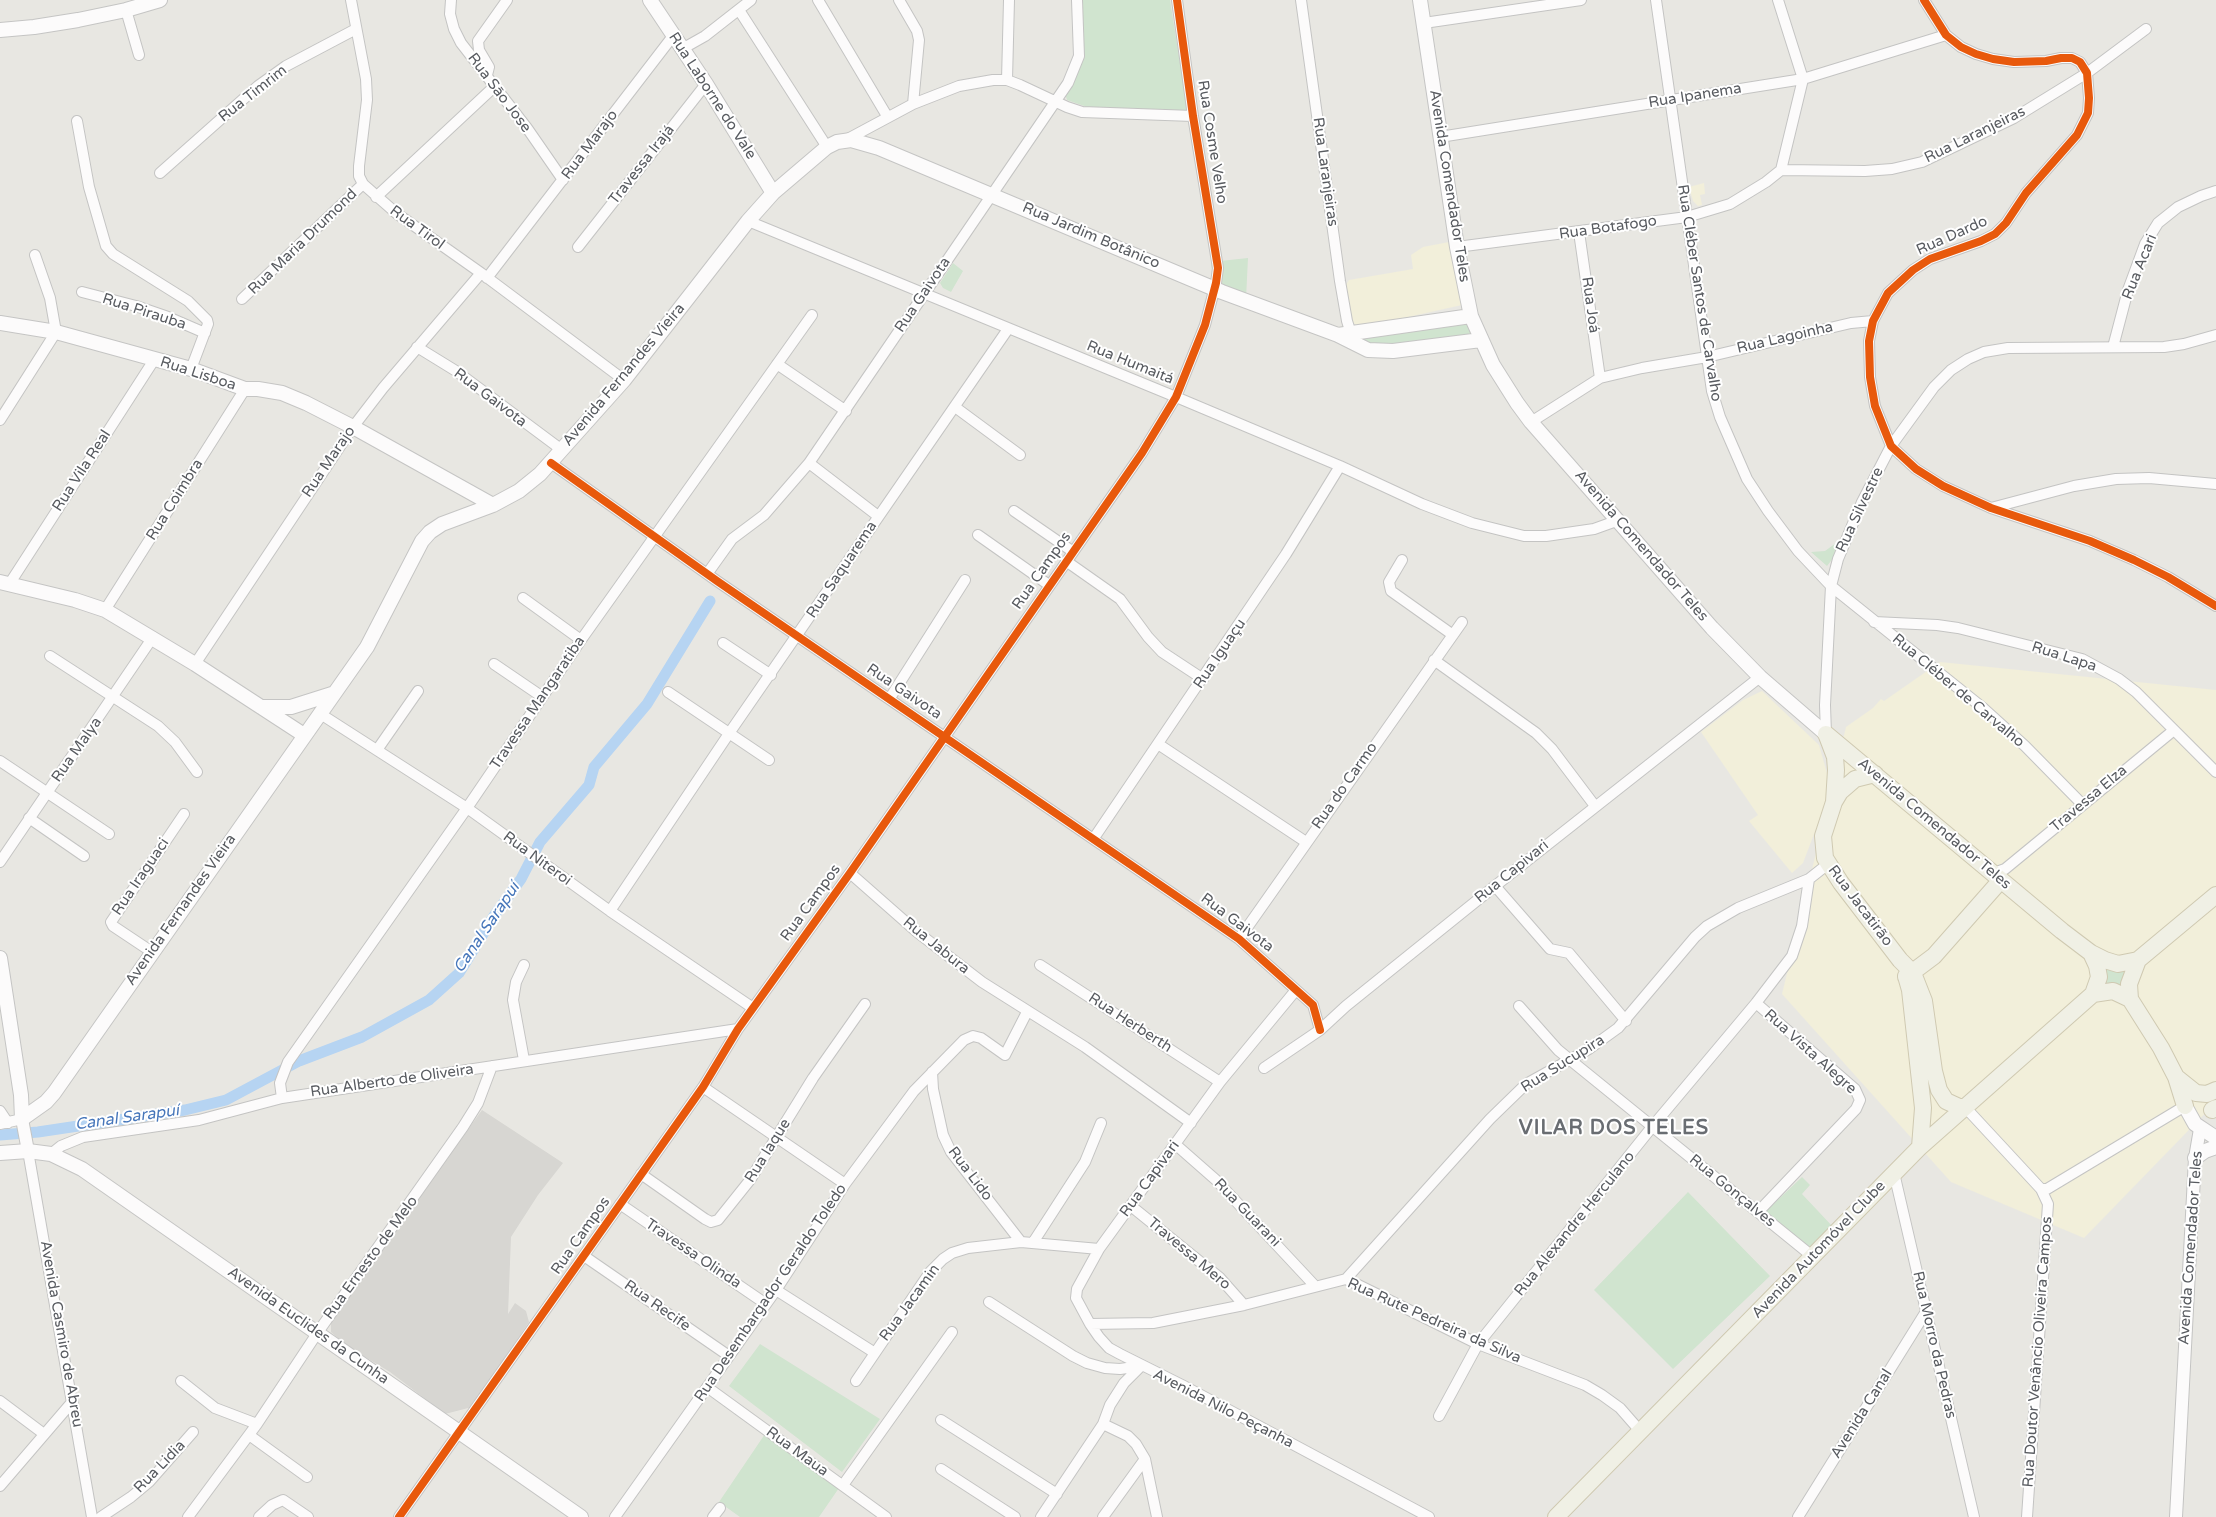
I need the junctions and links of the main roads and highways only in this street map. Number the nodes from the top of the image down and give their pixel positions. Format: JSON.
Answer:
{"nodes":[{"id":1,"x":160,"y":0,"type":"edge"},
{"id":2,"x":650,"y":0,"type":"edge"},
{"id":3,"x":1420,"y":0,"type":"edge"},
{"id":4,"x":0,"y":30,"type":"edge"},
{"id":5,"x":844,"y":141,"type":"joint"},
{"id":6,"x":773,"y":193,"type":"junction"},
{"id":7,"x":1471,"y":316,"type":"junction"},
{"id":8,"x":0,"y":323,"type":"edge"},
{"id":9,"x":1348,"y":337,"type":"junction"},
{"id":10,"x":1481,"y":340,"type":"junction"},
{"id":11,"x":493,"y":505,"type":"junction"},
{"id":12,"x":5,"y":582,"type":"edge"},
{"id":13,"x":332,"y":694,"type":"junction"},
{"id":14,"x":260,"y":706,"type":"junction"},
{"id":15,"x":1826,"y":734,"type":"junction"},
{"id":16,"x":304,"y":735,"type":"junction"},
{"id":17,"x":1874,"y":774,"type":"junction"},
{"id":18,"x":1834,"y":802,"type":"junction"},
{"id":19,"x":2000,"y":874,"type":"junction"},
{"id":20,"x":2216,"y":895,"type":"edge"},
{"id":21,"x":2092,"y":953,"type":"junction"},
{"id":22,"x":0,"y":958,"type":"edge"},
{"id":23,"x":2138,"y":960,"type":"junction"},
{"id":24,"x":1906,"y":969,"type":"junction"},
{"id":25,"x":2094,"y":994,"type":"junction"},
{"id":26,"x":2130,"y":999,"type":"junction"},
{"id":27,"x":2176,"y":1077,"type":"junction"},
{"id":28,"x":1937,"y":1085,"type":"junction"},
{"id":29,"x":2216,"y":1090,"type":"edge"},
{"id":30,"x":1921,"y":1091,"type":"junction"},
{"id":31,"x":2185,"y":1106,"type":"joint"},
{"id":32,"x":1965,"y":1107,"type":"junction"},
{"id":33,"x":2214,"y":1109,"type":"edge"},
{"id":34,"x":2200,"y":1129,"type":"junction"},
{"id":35,"x":2216,"y":1138,"type":"edge"},
{"id":36,"x":1920,"y":1147,"type":"junction"},
{"id":37,"x":2216,"y":1148,"type":"edge"},
{"id":38,"x":2,"y":1156,"type":"edge"},
{"id":39,"x":2194,"y":1158,"type":"road end"},
{"id":40,"x":581,"y":1517,"type":"edge"},
{"id":41,"x":1556,"y":1517,"type":"edge"}],
"edges":[{"from":1,"to":4,"type":"main road"},
{"from":2,"to":6,"type":"main road","name":"Rua Laborne do Vale"},
{"from":3,"to":7,"type":"main road","name":"Avenida Comendador Teles"},
{"from":5,"to":6,"type":"main road","name":"Avenida Fernandes Vieira"},
{"from":5,"to":9,"type":"main road","name":"Rua Jardim Botânico"},
{"from":6,"to":11,"type":"main road","name":"Avenida Fernandes Vieira"},
{"from":7,"to":9,"type":"main road","name":"Rua Jardim Botânico"},
{"from":7,"to":10,"type":"main road","name":"Avenida Comendador Teles"},
{"from":8,"to":11,"type":"main road","name":"Rua Lisboa"},
{"from":9,"to":10,"type":"main road","name":"Rua Jardim Botânico"},
{"from":10,"to":15,"type":"main road","name":"Avenida Comendador Teles"},
{"from":11,"to":13,"type":"main road","name":"Avenida Fernandes Vieira"},
{"from":12,"to":14,"type":"main road"},
{"from":13,"to":14,"type":"main road"},
{"from":13,"to":16,"type":"main road","name":"Avenida Fernandes Vieira"},
{"from":14,"to":16,"type":"main road"},
{"from":15,"to":17,"type":"main road","name":"Avenida Comendador Teles"},
{"from":15,"to":18,"type":"main road","name":"Rua Jacatirão"},
{"from":16,"to":22,"type":"main road","name":"Avenida Fernandes Vieira"},
{"from":17,"to":18,"type":"main road"},
{"from":17,"to":19,"type":"main road","name":"Avenida Comendador Teles"},
{"from":18,"to":24,"type":"main road","name":"Rua Jacatirão"},
{"from":19,"to":21,"type":"main road","name":"Avenida Comendador Teles"},
{"from":19,"to":24,"type":"main road"},
{"from":20,"to":23,"type":"main road"},
{"from":21,"to":23,"type":"main road","name":"Avenida Comendador Teles"},
{"from":21,"to":25,"type":"main road"},
{"from":23,"to":26,"type":"main road"},
{"from":24,"to":28,"type":"main road","name":"Rua Jacatirão"},
{"from":24,"to":30,"type":"main road","name":"Rua Jacatirão"},
{"from":25,"to":26,"type":"main road"},
{"from":25,"to":32,"type":"main road","name":"Avenida Automóvel Clube"},
{"from":26,"to":27,"type":"main road","name":"Avenida Comendador Teles"},
{"from":27,"to":29,"type":"main road"},
{"from":27,"to":31,"type":"main road","name":"Avenida Comendador Teles"},
{"from":28,"to":30,"type":"main road"},
{"from":28,"to":32,"type":"main road","name":"Rua Jacatirão"},
{"from":30,"to":36,"type":"main road","name":"Rua Jacatirão"},
{"from":31,"to":34,"type":"main road","name":"Avenida Comendador Teles"},
{"from":32,"to":36,"type":"main road","name":"Avenida Automóvel Clube"},
{"from":33,"to":34,"type":"main road"},
{"from":34,"to":35,"type":"main road"},
{"from":36,"to":41,"type":"main road","name":"Avenida Automóvel Clube"},
{"from":37,"to":39,"type":"main road"},
{"from":38,"to":40,"type":"main road","name":"Avenida Euclides da Cunha"}]}
